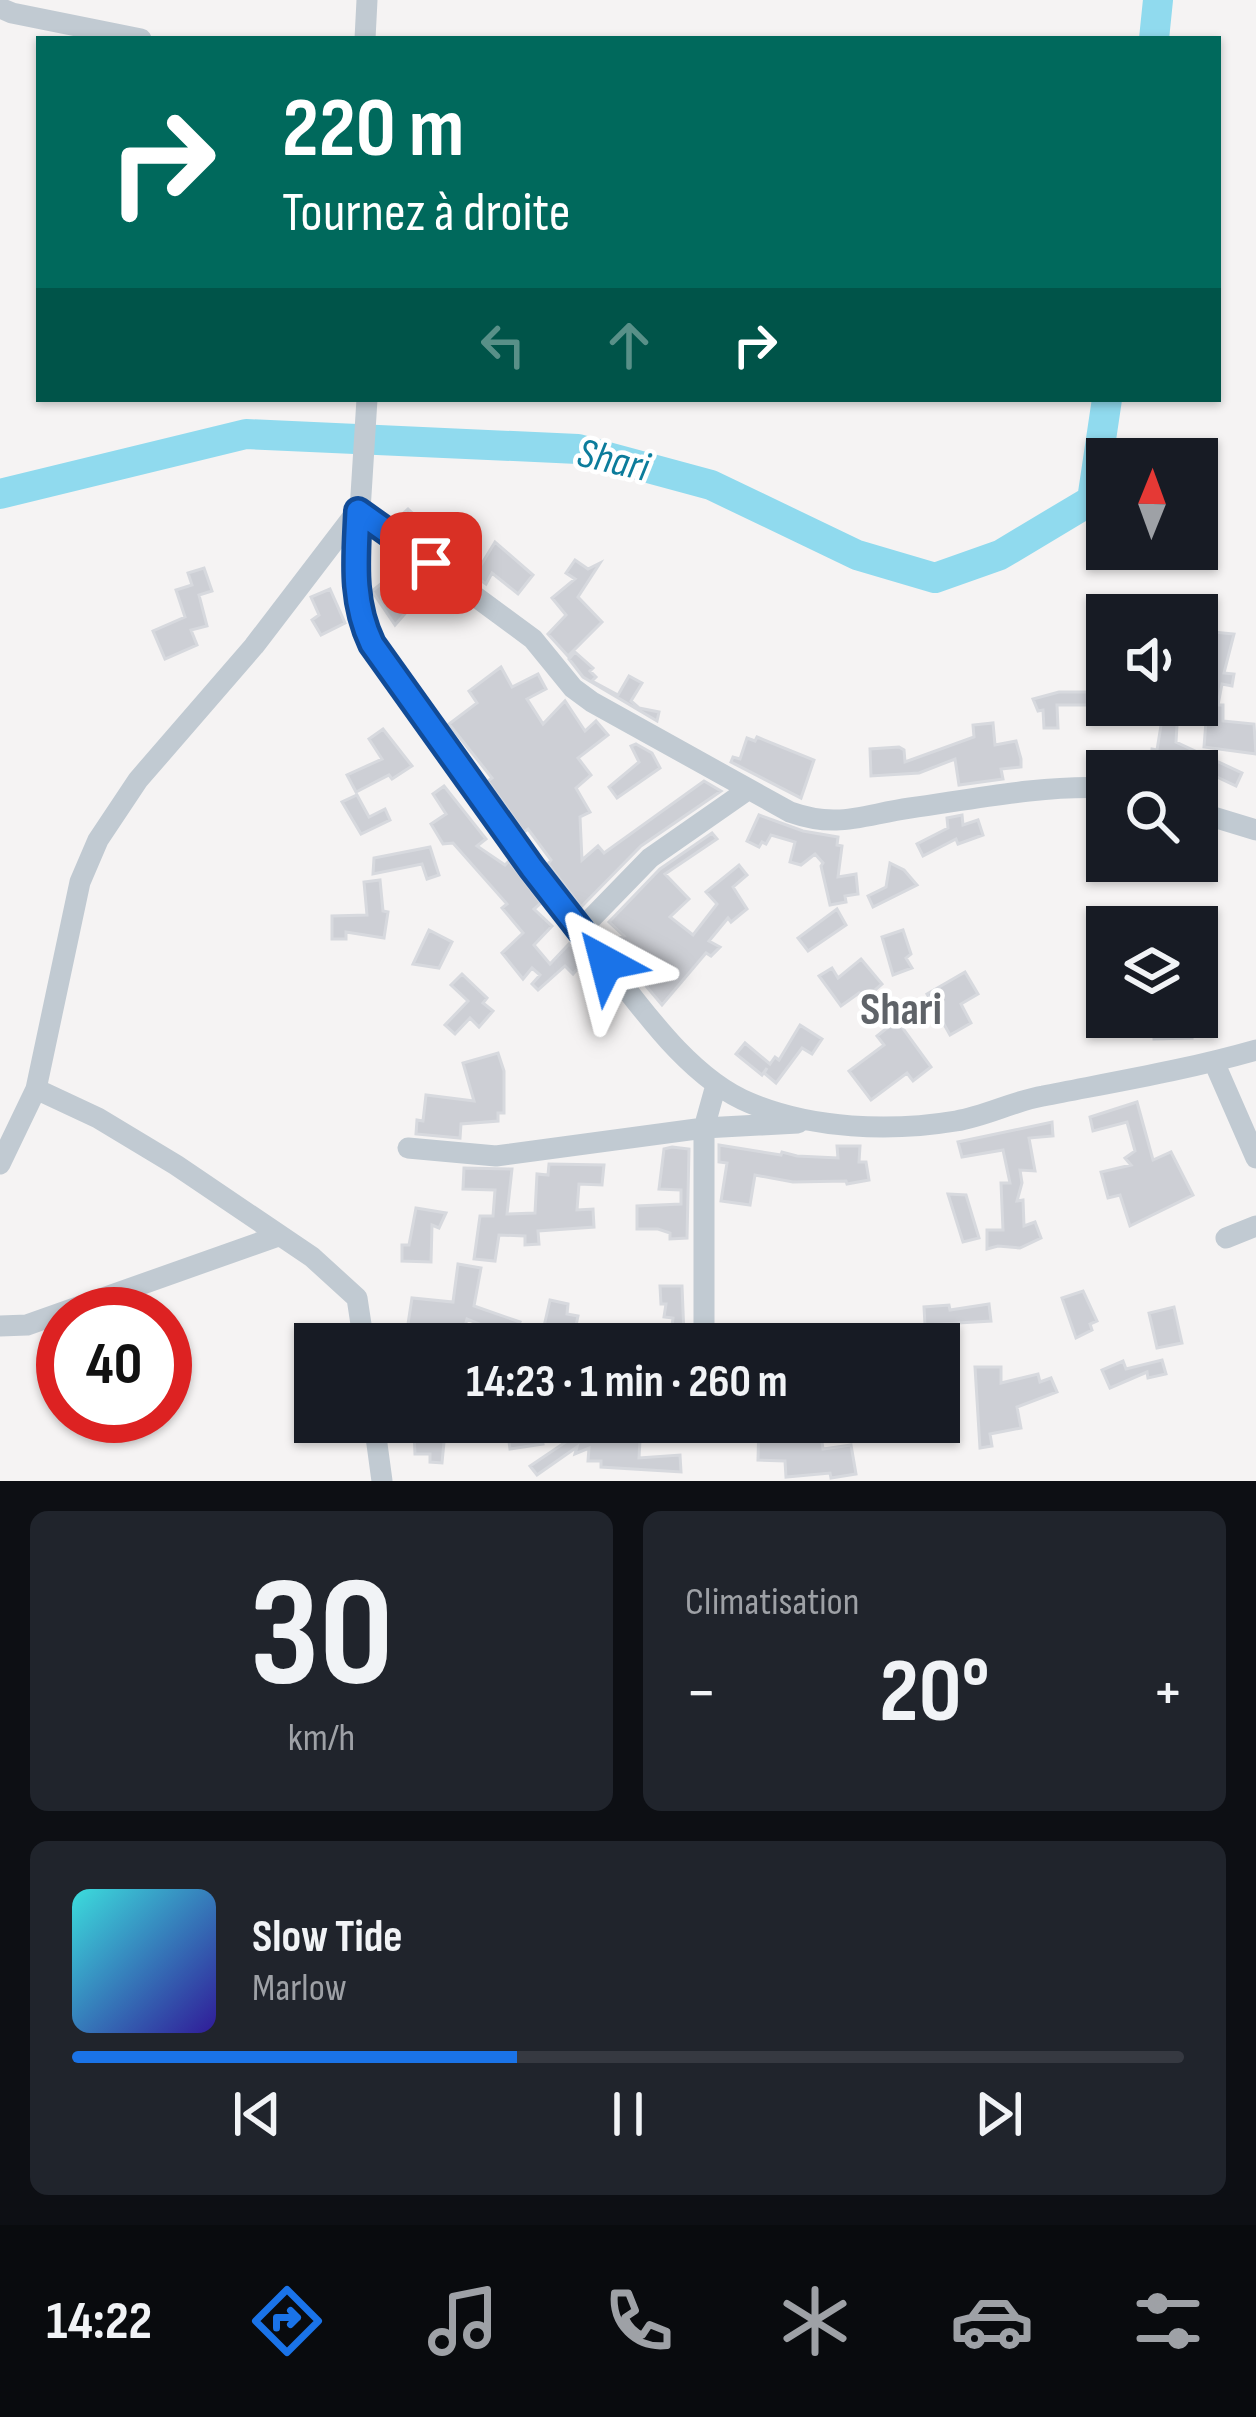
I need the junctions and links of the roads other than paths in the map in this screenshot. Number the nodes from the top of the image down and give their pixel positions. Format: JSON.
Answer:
{"nodes":[{"id":1,"x":367,"y":0,"type":"edge"},
{"id":2,"x":0,"y":8,"type":"edge"},
{"id":3,"x":125,"y":36,"type":"edge"},
{"id":4,"x":365,"y":36,"type":"edge"},
{"id":5,"x":366,"y":407,"type":"edge"},
{"id":6,"x":358,"y":511,"type":"junction"},
{"id":7,"x":1086,"y":787,"type":"edge"},
{"id":8,"x":749,"y":789,"type":"junction"},
{"id":9,"x":1218,"y":818,"type":"edge"},
{"id":10,"x":1256,"y":830,"type":"edge"},
{"id":11,"x":580,"y":930,"type":"junction"},
{"id":12,"x":1256,"y":1050,"type":"edge"},
{"id":13,"x":1214,"y":1062,"type":"junction"},
{"id":14,"x":716,"y":1085,"type":"junction"},
{"id":15,"x":36,"y":1089,"type":"junction"},
{"id":16,"x":817,"y":1122,"type":"junction"},
{"id":17,"x":704,"y":1128,"type":"junction"},
{"id":18,"x":408,"y":1148,"type":"dead end"},
{"id":19,"x":1256,"y":1158,"type":"edge"},
{"id":20,"x":0,"y":1164,"type":"edge"},
{"id":21,"x":1256,"y":1226,"type":"edge"},
{"id":22,"x":278,"y":1236,"type":"junction"},
{"id":23,"x":1226,"y":1238,"type":"dead end"},
{"id":24,"x":361,"y":1323,"type":"edge"},
{"id":25,"x":704,"y":1323,"type":"edge"},
{"id":26,"x":0,"y":1325,"type":"edge"},
{"id":27,"x":377,"y":1443,"type":"edge"},
{"id":28,"x":382,"y":1481,"type":"edge"}],
"edges":[{"from":1,"to":4,"type":"street"},
{"from":2,"to":3,"type":"street"},
{"from":5,"to":6,"type":"street"},
{"from":6,"to":8,"type":"street"},
{"from":6,"to":11,"type":"street"},
{"from":6,"to":15,"type":"street"},
{"from":7,"to":8,"type":"street"},
{"from":8,"to":11,"type":"street"},
{"from":9,"to":10,"type":"street"},
{"from":11,"to":14,"type":"street"},
{"from":12,"to":13,"type":"street"},
{"from":13,"to":16,"type":"street"},
{"from":13,"to":19,"type":"street"},
{"from":14,"to":16,"type":"street"},
{"from":14,"to":17,"type":"street"},
{"from":15,"to":20,"type":"street"},
{"from":15,"to":22,"type":"street"},
{"from":16,"to":17,"type":"street"},
{"from":17,"to":18,"type":"street"},
{"from":17,"to":25,"type":"street"},
{"from":21,"to":23,"type":"street"},
{"from":22,"to":24,"type":"street"},
{"from":22,"to":26,"type":"street"},
{"from":27,"to":28,"type":"street"}]}
